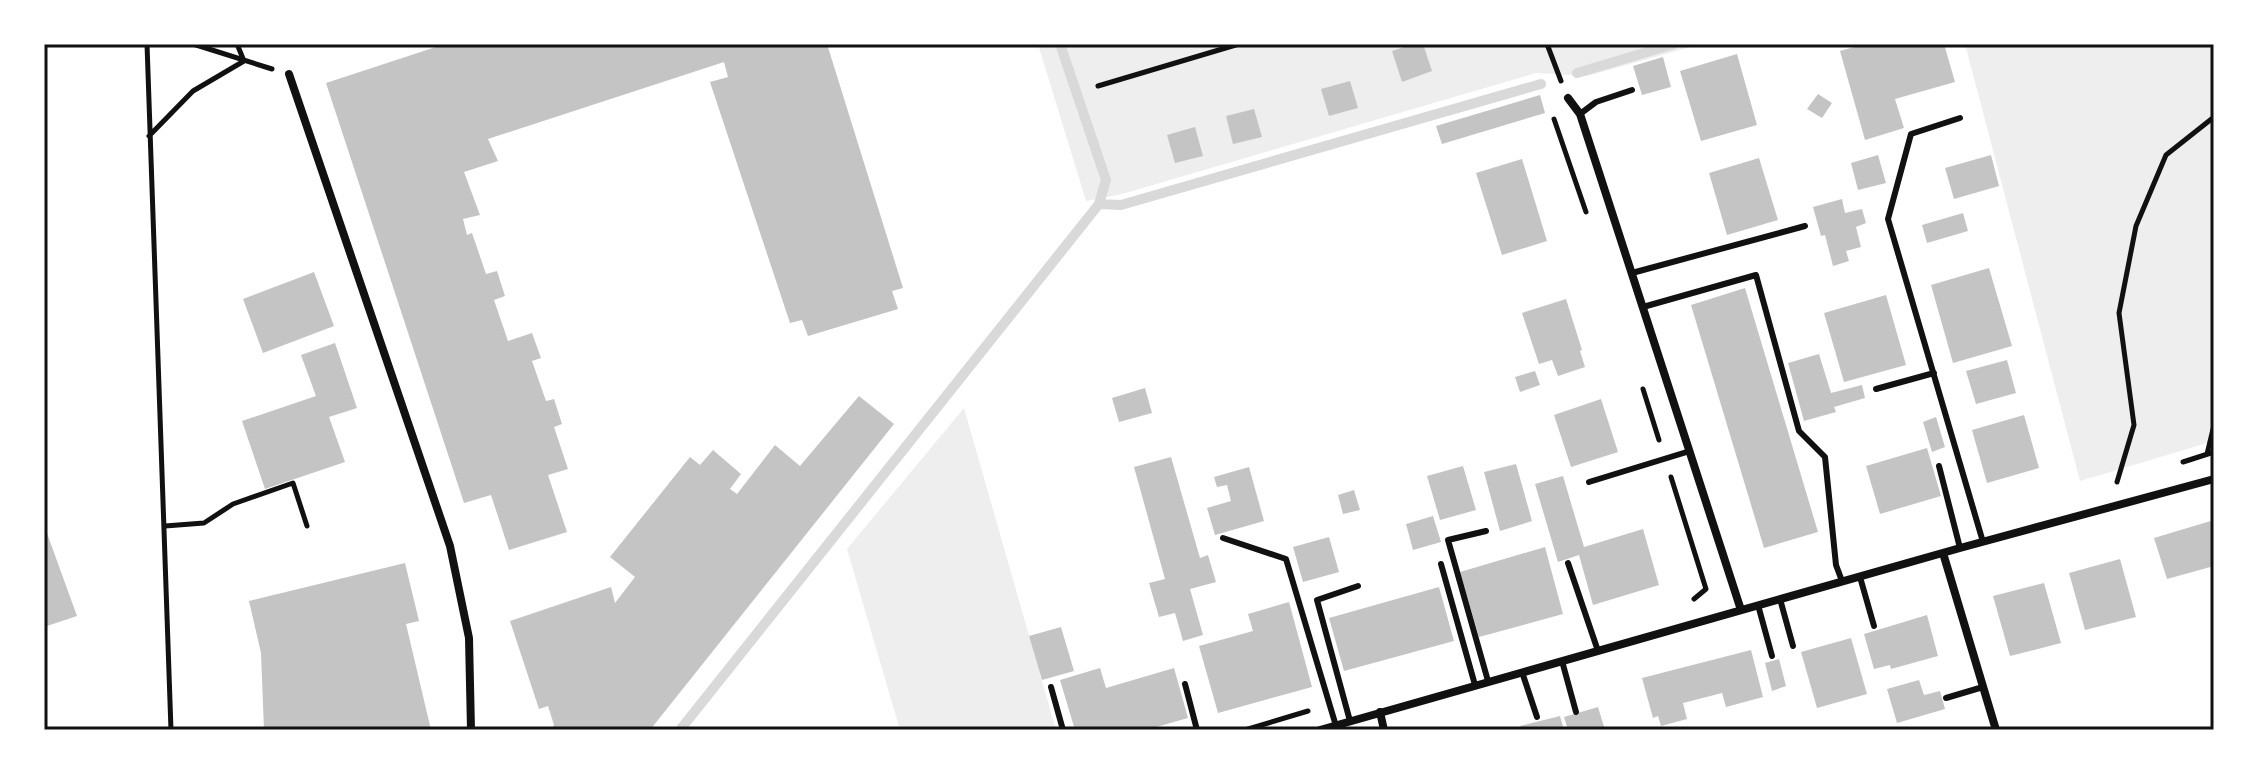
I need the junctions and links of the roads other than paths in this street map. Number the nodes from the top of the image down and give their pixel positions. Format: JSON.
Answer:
{"nodes":[{"id":1,"x":289,"y":74,"type":"dead end"},
{"id":2,"x":1632,"y":90,"type":"dead end"},
{"id":3,"x":1568,"y":98,"type":"road end"},
{"id":4,"x":1580,"y":114,"type":"junction"},
{"id":5,"x":1960,"y":118,"type":"dead end"},
{"id":6,"x":1805,"y":226,"type":"dead end"},
{"id":7,"x":1632,"y":273,"type":"junction"},
{"id":8,"x":1643,"y":307,"type":"junction"},
{"id":9,"x":1934,"y":373,"type":"junction"},
{"id":10,"x":1876,"y":389,"type":"dead end"},
{"id":11,"x":1690,"y":451,"type":"junction"},
{"id":12,"x":1939,"y":466,"type":"dead end"},
{"id":13,"x":2214,"y":479,"type":"edge"},
{"id":14,"x":1589,"y":482,"type":"dead end"},
{"id":15,"x":1486,"y":531,"type":"dead end"},
{"id":16,"x":1223,"y":538,"type":"dead end"},
{"id":17,"x":1983,"y":542,"type":"junction"},
{"id":18,"x":1960,"y":548,"type":"junction"},
{"id":19,"x":1943,"y":553,"type":"junction"},
{"id":20,"x":1568,"y":563,"type":"dead end"},
{"id":21,"x":1441,"y":564,"type":"dead end"},
{"id":22,"x":1860,"y":577,"type":"junction"},
{"id":23,"x":1842,"y":581,"type":"junction"},
{"id":24,"x":1358,"y":586,"type":"dead end"},
{"id":25,"x":1780,"y":599,"type":"junction"},
{"id":26,"x":1758,"y":605,"type":"junction"},
{"id":27,"x":1741,"y":610,"type":"junction"},
{"id":28,"x":1874,"y":626,"type":"dead end"},
{"id":29,"x":1793,"y":646,"type":"dead end"},
{"id":30,"x":1598,"y":651,"type":"junction"},
{"id":31,"x":1772,"y":656,"type":"dead end"},
{"id":32,"x":1562,"y":661,"type":"junction"},
{"id":33,"x":1522,"y":672,"type":"junction"},
{"id":34,"x":1488,"y":681,"type":"junction"},
{"id":35,"x":1185,"y":684,"type":"dead end"},
{"id":36,"x":1475,"y":685,"type":"junction"},
{"id":37,"x":1051,"y":687,"type":"dead end"},
{"id":38,"x":1983,"y":687,"type":"junction"},
{"id":39,"x":1946,"y":698,"type":"dead end"},
{"id":40,"x":1380,"y":712,"type":"junction"},
{"id":41,"x":1576,"y":712,"type":"dead end"},
{"id":42,"x":1537,"y":717,"type":"dead end"},
{"id":43,"x":1350,"y":721,"type":"junction"},
{"id":44,"x":1336,"y":726,"type":"junction"},
{"id":45,"x":471,"y":730,"type":"edge"},
{"id":46,"x":1063,"y":730,"type":"edge"},
{"id":47,"x":1197,"y":730,"type":"edge"},
{"id":48,"x":1320,"y":730,"type":"edge"},
{"id":49,"x":1384,"y":730,"type":"edge"},
{"id":50,"x":1996,"y":730,"type":"edge"}],
"edges":[{"from":1,"to":45,"type":"street"},
{"from":2,"to":4,"type":"lane"},
{"from":3,"to":4,"type":"street"},
{"from":4,"to":7,"type":"street"},
{"from":5,"to":9,"type":"lane"},
{"from":6,"to":7,"type":"lane"},
{"from":7,"to":8,"type":"street"},
{"from":8,"to":11,"type":"street"},
{"from":8,"to":23,"type":"lane"},
{"from":9,"to":10,"type":"lane"},
{"from":9,"to":17,"type":"lane"},
{"from":11,"to":14,"type":"lane"},
{"from":11,"to":27,"type":"street"},
{"from":12,"to":18,"type":"lane"},
{"from":13,"to":17,"type":"street"},
{"from":15,"to":34,"type":"lane"},
{"from":16,"to":44,"type":"lane"},
{"from":17,"to":18,"type":"street"},
{"from":18,"to":19,"type":"street"},
{"from":19,"to":22,"type":"street"},
{"from":19,"to":38,"type":"street"},
{"from":20,"to":30,"type":"lane"},
{"from":21,"to":36,"type":"lane"},
{"from":22,"to":23,"type":"street"},
{"from":22,"to":28,"type":"lane"},
{"from":23,"to":25,"type":"street"},
{"from":24,"to":43,"type":"lane"},
{"from":25,"to":26,"type":"street"},
{"from":25,"to":29,"type":"lane"},
{"from":26,"to":27,"type":"street"},
{"from":26,"to":31,"type":"lane"},
{"from":27,"to":30,"type":"street"},
{"from":30,"to":32,"type":"street"},
{"from":32,"to":33,"type":"street"},
{"from":32,"to":41,"type":"lane"},
{"from":33,"to":34,"type":"street"},
{"from":33,"to":42,"type":"lane"},
{"from":34,"to":36,"type":"street"},
{"from":35,"to":47,"type":"lane"},
{"from":36,"to":40,"type":"street"},
{"from":37,"to":46,"type":"lane"},
{"from":38,"to":39,"type":"lane"},
{"from":38,"to":50,"type":"street"},
{"from":40,"to":43,"type":"street"},
{"from":40,"to":49,"type":"street"},
{"from":43,"to":44,"type":"street"},
{"from":44,"to":48,"type":"street"}]}
